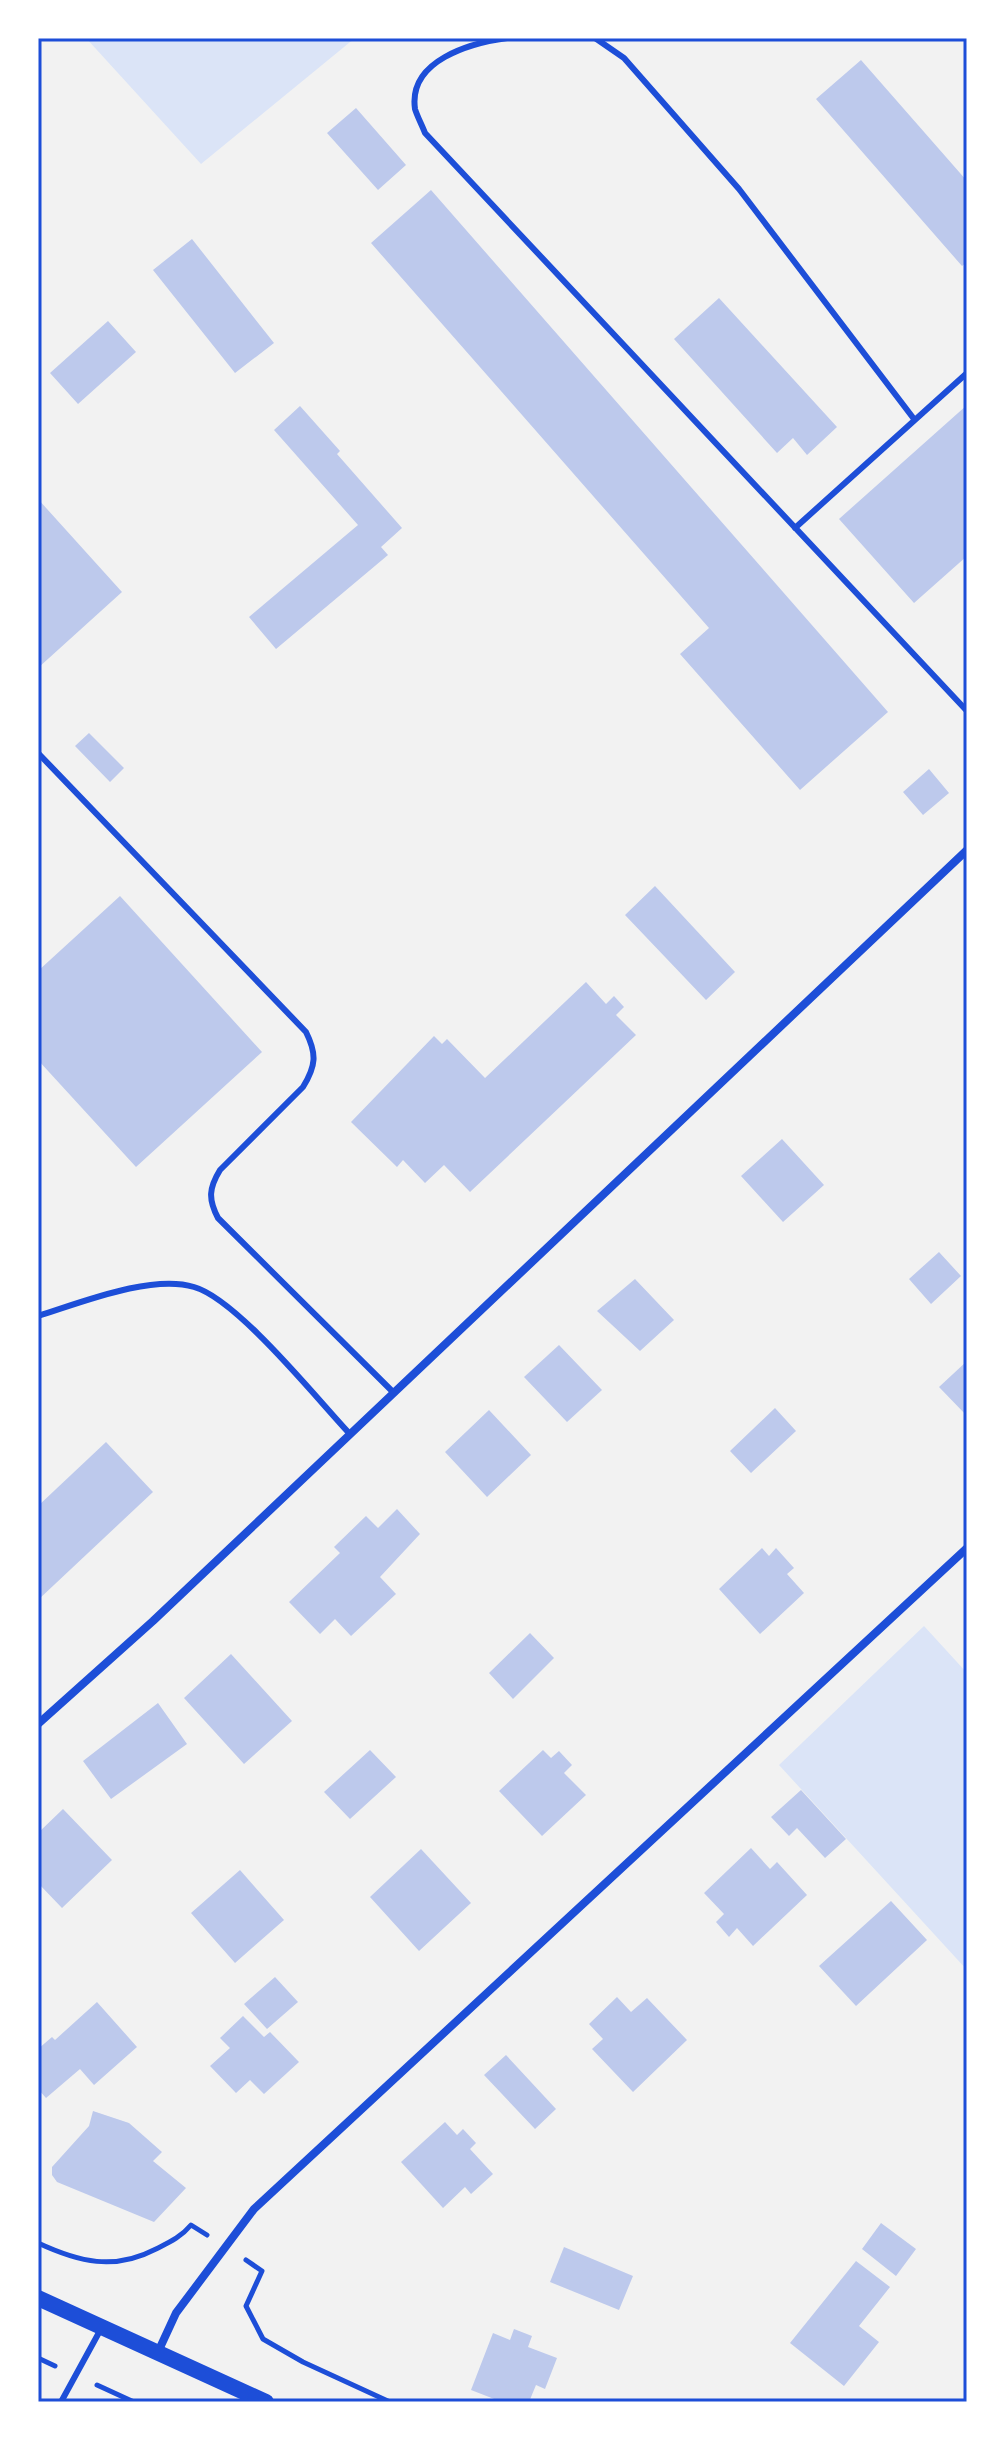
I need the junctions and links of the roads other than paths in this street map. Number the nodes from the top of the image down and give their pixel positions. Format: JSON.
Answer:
{"nodes":[{"id":1,"x":507,"y":38,"type":"edge"},
{"id":2,"x":595,"y":38,"type":"edge"},
{"id":3,"x":967,"y":373,"type":"edge"},
{"id":4,"x":914,"y":419,"type":"junction"},
{"id":5,"x":795,"y":528,"type":"junction"},
{"id":6,"x":967,"y":711,"type":"edge"},
{"id":7,"x":38,"y":753,"type":"edge"},
{"id":8,"x":967,"y":850,"type":"edge"},
{"id":9,"x":38,"y":1316,"type":"edge"},
{"id":10,"x":394,"y":1393,"type":"junction"},
{"id":11,"x":350,"y":1434,"type":"junction"},
{"id":12,"x":967,"y":1548,"type":"edge"},
{"id":13,"x":38,"y":1724,"type":"edge"},
{"id":14,"x":38,"y":2298,"type":"edge"},
{"id":15,"x":102,"y":2327,"type":"junction"},
{"id":16,"x":158,"y":2352,"type":"junction"},
{"id":17,"x":61,"y":2402,"type":"edge"},
{"id":18,"x":266,"y":2402,"type":"edge"}],
"edges":[{"from":1,"to":5,"type":"lane"},
{"from":2,"to":4,"type":"lane"},
{"from":3,"to":4,"type":"lane"},
{"from":4,"to":5,"type":"lane"},
{"from":5,"to":6,"type":"lane"},
{"from":7,"to":10,"type":"lane"},
{"from":8,"to":10,"type":"street"},
{"from":9,"to":11,"type":"lane"},
{"from":10,"to":11,"type":"street"},
{"from":11,"to":13,"type":"street"},
{"from":12,"to":16,"type":"street"},
{"from":14,"to":15,"type":"main road"},
{"from":15,"to":16,"type":"main road"},
{"from":15,"to":17,"type":"lane"},
{"from":16,"to":18,"type":"main road"}]}
